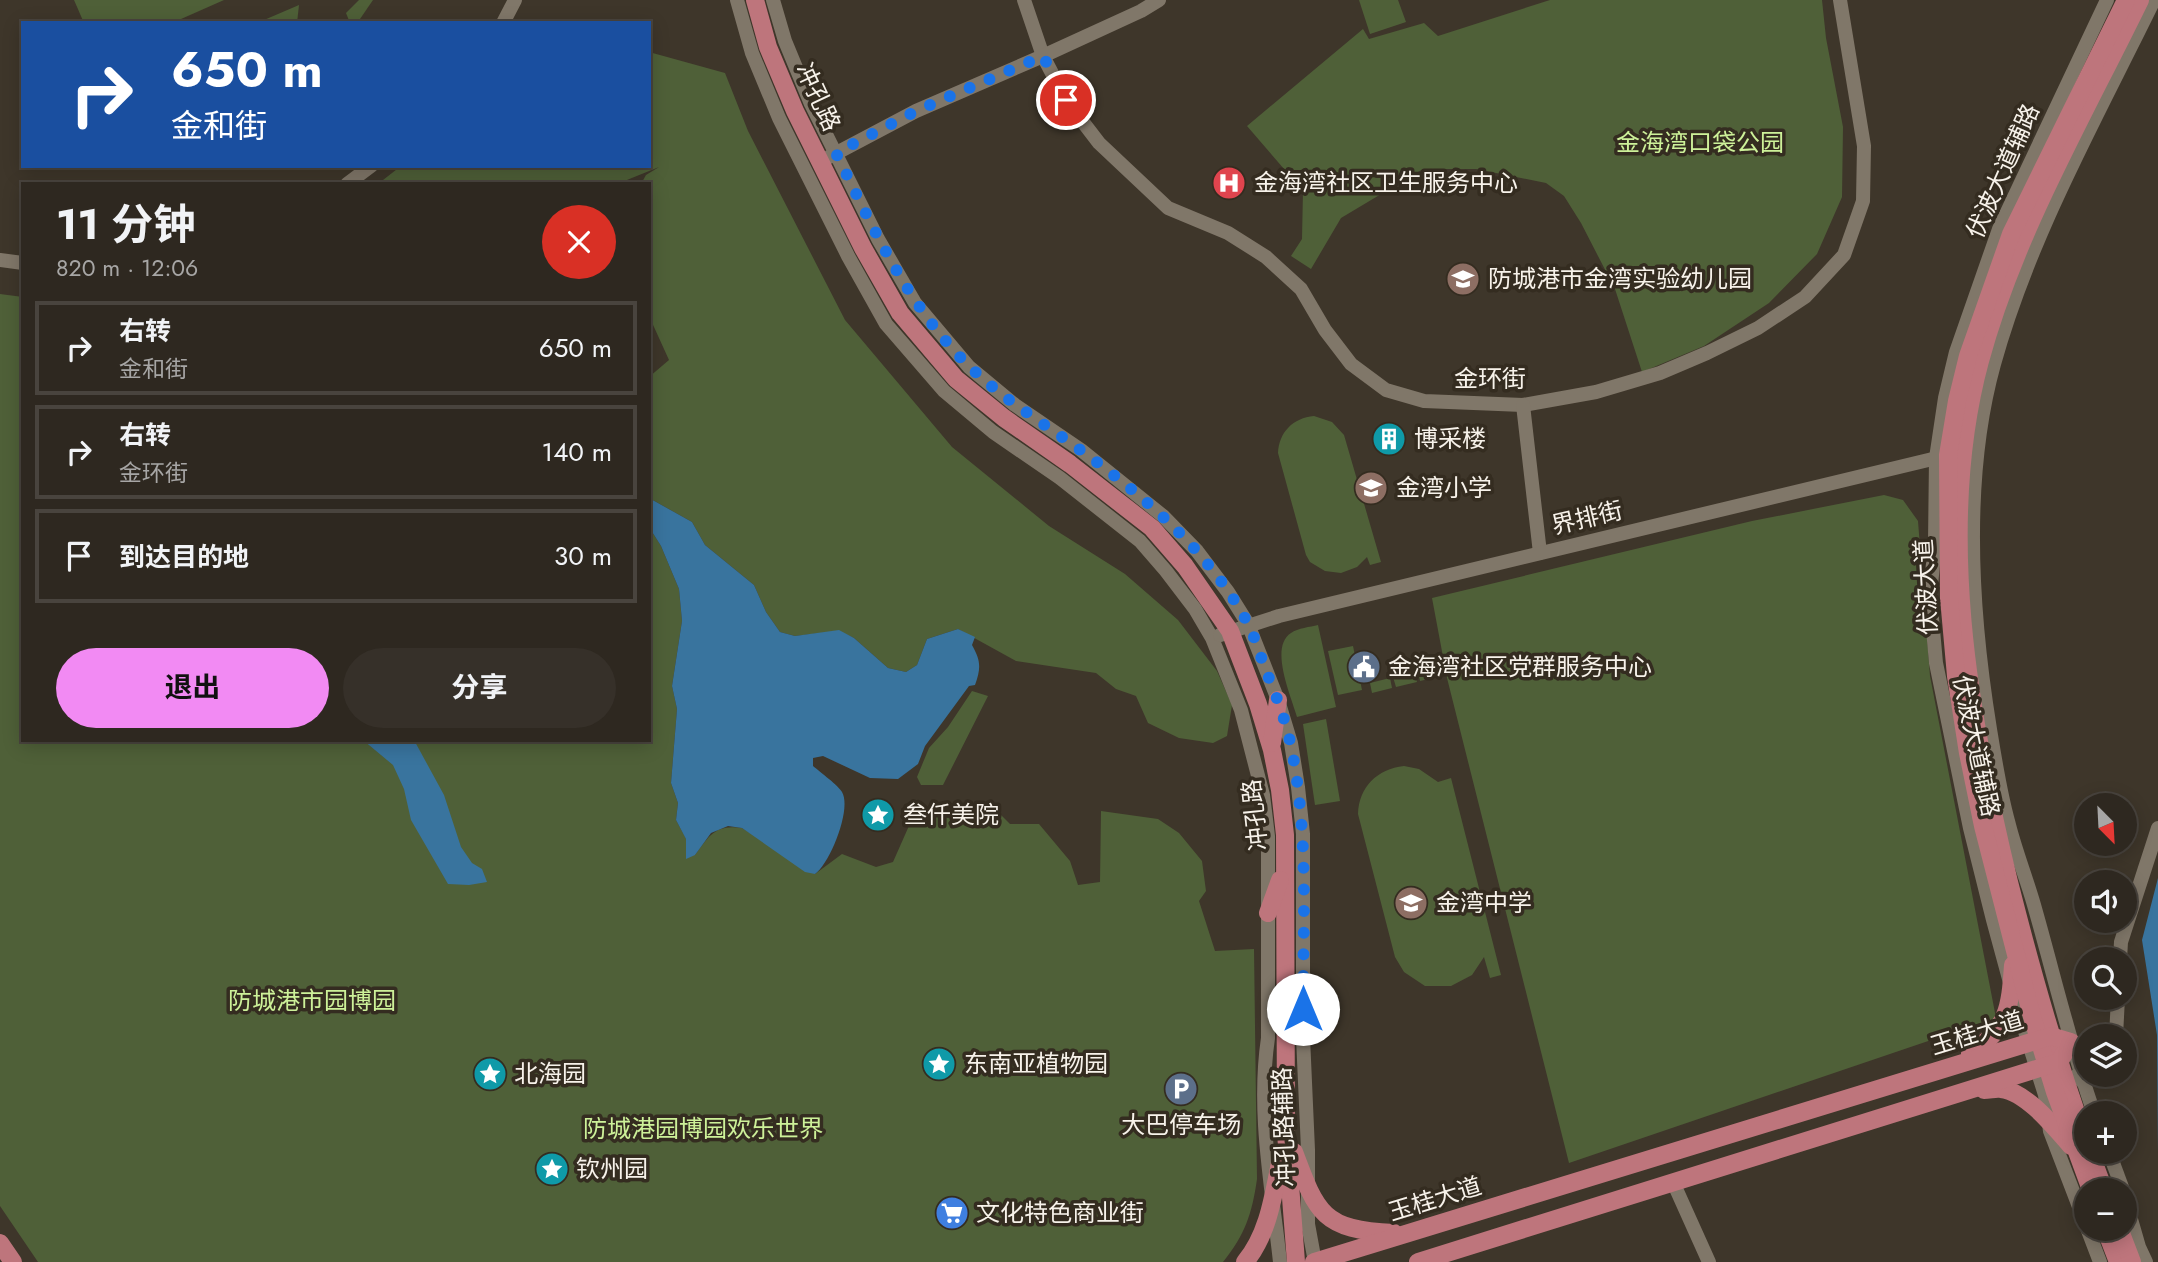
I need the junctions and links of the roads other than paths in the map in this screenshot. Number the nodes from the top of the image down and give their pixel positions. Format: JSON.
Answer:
{"nodes":[{"id":1,"x":515,"y":0,"type":"edge"},
{"id":2,"x":737,"y":0,"type":"edge"},
{"id":3,"x":755,"y":0,"type":"edge"},
{"id":4,"x":773,"y":0,"type":"edge"},
{"id":5,"x":1024,"y":0,"type":"edge"},
{"id":6,"x":1159,"y":0,"type":"edge"},
{"id":7,"x":1840,"y":0,"type":"edge"},
{"id":8,"x":2107,"y":0,"type":"edge"},
{"id":9,"x":2126,"y":0,"type":"edge"},
{"id":10,"x":2140,"y":0,"type":"edge"},
{"id":11,"x":2154,"y":0,"type":"edge"},
{"id":12,"x":504,"y":21,"type":"edge"},
{"id":13,"x":760,"y":50,"type":"junction"},
{"id":14,"x":1043,"y":56,"type":"junction"},
{"id":15,"x":821,"y":161,"type":"junction"},
{"id":16,"x":368,"y":168,"type":"edge"},
{"id":17,"x":349,"y":182,"type":"edge"},
{"id":18,"x":0,"y":260,"type":"edge"},
{"id":19,"x":21,"y":263,"type":"edge"},
{"id":20,"x":884,"y":266,"type":"junction"},
{"id":21,"x":1983,"y":289,"type":"junction"},
{"id":22,"x":950,"y":385,"type":"junction"},
{"id":23,"x":996,"y":401,"type":"junction"},
{"id":24,"x":1523,"y":405,"type":"junction"},
{"id":25,"x":1076,"y":457,"type":"junction"},
{"id":26,"x":1955,"y":457,"type":"junction"},
{"id":27,"x":1540,"y":553,"type":"junction"},
{"id":28,"x":1248,"y":624,"type":"junction"},
{"id":29,"x":1230,"y":631,"type":"junction"},
{"id":30,"x":1212,"y":638,"type":"junction"},
{"id":31,"x":1278,"y":700,"type":"junction"},
{"id":32,"x":1272,"y":750,"type":"junction"},
{"id":33,"x":2158,"y":828,"type":"edge"},
{"id":34,"x":1285,"y":867,"type":"junction"},
{"id":35,"x":1987,"y":871,"type":"junction"},
{"id":36,"x":1268,"y":913,"type":"junction"},
{"id":37,"x":2121,"y":947,"type":"edge"},
{"id":38,"x":2014,"y":951,"type":"junction"},
{"id":39,"x":2012,"y":990,"type":"junction"},
{"id":40,"x":2039,"y":1039,"type":"junction"},
{"id":41,"x":2071,"y":1042,"type":"junction"},
{"id":42,"x":2074,"y":1048,"type":"edge"},
{"id":43,"x":1955,"y":1065,"type":"junction"},
{"id":44,"x":2047,"y":1065,"type":"junction"},
{"id":45,"x":2074,"y":1073,"type":"edge"},
{"id":46,"x":1963,"y":1091,"type":"junction"},
{"id":47,"x":2049,"y":1121,"type":"junction"},
{"id":48,"x":2074,"y":1126,"type":"edge"},
{"id":49,"x":1286,"y":1133,"type":"junction"},
{"id":50,"x":2074,"y":1140,"type":"edge"},
{"id":51,"x":1672,"y":1182,"type":"junction"},
{"id":52,"x":1308,"y":1191,"type":"junction"},
{"id":53,"x":2074,"y":1193,"type":"edge"},
{"id":54,"x":1272,"y":1200,"type":"junction"},
{"id":55,"x":1406,"y":1234,"type":"junction"},
{"id":56,"x":2137,"y":1240,"type":"edge"},
{"id":57,"x":2092,"y":1241,"type":"edge"},
{"id":58,"x":2110,"y":1241,"type":"edge"},
{"id":59,"x":2124,"y":1241,"type":"edge"},
{"id":60,"x":1245,"y":1262,"type":"edge"},
{"id":61,"x":1280,"y":1262,"type":"edge"},
{"id":62,"x":1296,"y":1262,"type":"edge"},
{"id":63,"x":1315,"y":1262,"type":"edge"},
{"id":64,"x":1418,"y":1262,"type":"edge"},
{"id":65,"x":1709,"y":1262,"type":"edge"},
{"id":66,"x":2100,"y":1262,"type":"edge"},
{"id":67,"x":2118,"y":1262,"type":"edge"},
{"id":68,"x":2132,"y":1262,"type":"edge"},
{"id":69,"x":2146,"y":1262,"type":"edge"}],
"edges":[{"from":1,"to":12,"type":"street"},
{"from":2,"to":13,"type":"street"},
{"from":3,"to":13,"type":"main road","name":"冲孔路"},
{"from":4,"to":15,"type":"street","name":"冲孔路辅路"},
{"from":5,"to":14,"type":"street","name":"金环街"},
{"from":6,"to":14,"type":"street"},
{"from":7,"to":24,"type":"street","name":"金环街"},
{"from":8,"to":21,"type":"street","name":"伏波大道辅路"},
{"from":9,"to":21,"type":"main road","name":"伏波大道"},
{"from":10,"to":26,"type":"main road","name":"伏波大道"},
{"from":11,"to":26,"type":"street","name":"伏波大道辅路"},
{"from":13,"to":15,"type":"main road","name":"冲孔路"},
{"from":14,"to":15,"type":"street"},
{"from":14,"to":24,"type":"street","name":"金环街"},
{"from":15,"to":20,"type":"main road","name":"冲孔路"},
{"from":15,"to":22,"type":"street","name":"冲孔路辅路"},
{"from":16,"to":17,"type":"street"},
{"from":18,"to":19,"type":"street"},
{"from":20,"to":22,"type":"main road","name":"冲孔路"},
{"from":20,"to":23,"type":"street"},
{"from":21,"to":26,"type":"main road","name":"伏波大道"},
{"from":22,"to":23,"type":"main road","name":"冲孔路"},
{"from":22,"to":30,"type":"street","name":"冲孔路辅路"},
{"from":23,"to":25,"type":"main road","name":"冲孔路"},
{"from":24,"to":27,"type":"street"},
{"from":25,"to":28,"type":"street","name":"冲孔路辅路"},
{"from":25,"to":29,"type":"main road","name":"冲孔路"},
{"from":26,"to":27,"type":"street","name":"界排街"},
{"from":26,"to":35,"type":"main road","name":"伏波大道"},
{"from":26,"to":40,"type":"main road","name":"伏波大道"},
{"from":26,"to":41,"type":"street","name":"伏波大道辅路"},
{"from":27,"to":28,"type":"street","name":"界排街"},
{"from":28,"to":29,"type":"street","name":"界排街"},
{"from":28,"to":31,"type":"street","name":"冲孔路辅路"},
{"from":29,"to":30,"type":"street","name":"界排街"},
{"from":29,"to":32,"type":"main road","name":"冲孔路"},
{"from":30,"to":36,"type":"street","name":"冲孔路辅路"},
{"from":31,"to":32,"type":"main road"},
{"from":31,"to":52,"type":"street","name":"冲孔路辅路"},
{"from":32,"to":34,"type":"main road","name":"冲孔路"},
{"from":33,"to":37,"type":"street"},
{"from":34,"to":36,"type":"main road"},
{"from":34,"to":49,"type":"main road","name":"冲孔路"},
{"from":35,"to":38,"type":"main road","name":"伏波大道"},
{"from":35,"to":39,"type":"street"},
{"from":36,"to":54,"type":"street","name":"冲孔路辅路"},
{"from":38,"to":39,"type":"main road"},
{"from":38,"to":40,"type":"main road","name":"伏波大道"},
{"from":39,"to":40,"type":"street"},
{"from":39,"to":43,"type":"main road"},
{"from":40,"to":41,"type":"main road","name":"玉桂大道"},
{"from":40,"to":43,"type":"main road","name":"玉桂大道"},
{"from":40,"to":44,"type":"main road","name":"伏波大道"},
{"from":41,"to":42,"type":"street","name":"伏波大道辅路"},
{"from":41,"to":44,"type":"main road"},
{"from":43,"to":55,"type":"main road","name":"玉桂大道"},
{"from":44,"to":45,"type":"street"},
{"from":44,"to":46,"type":"main road"},
{"from":44,"to":47,"type":"street"},
{"from":44,"to":48,"type":"main road","name":"伏波大道"},
{"from":46,"to":47,"type":"main road"},
{"from":46,"to":51,"type":"main road"},
{"from":47,"to":50,"type":"main road"},
{"from":47,"to":53,"type":"street"},
{"from":49,"to":52,"type":"main road"},
{"from":49,"to":54,"type":"main road"},
{"from":49,"to":62,"type":"main road","name":"冲孔路"},
{"from":51,"to":64,"type":"main road"},
{"from":51,"to":65,"type":"street"},
{"from":52,"to":55,"type":"main road"},
{"from":52,"to":63,"type":"street","name":"冲孔路辅路"},
{"from":54,"to":60,"type":"main road"},
{"from":54,"to":61,"type":"street","name":"冲孔路辅路"},
{"from":55,"to":63,"type":"main road","name":"玉桂大道"},
{"from":56,"to":69,"type":"street"},
{"from":57,"to":66,"type":"street"},
{"from":58,"to":67,"type":"main road"},
{"from":59,"to":68,"type":"main road"}]}
